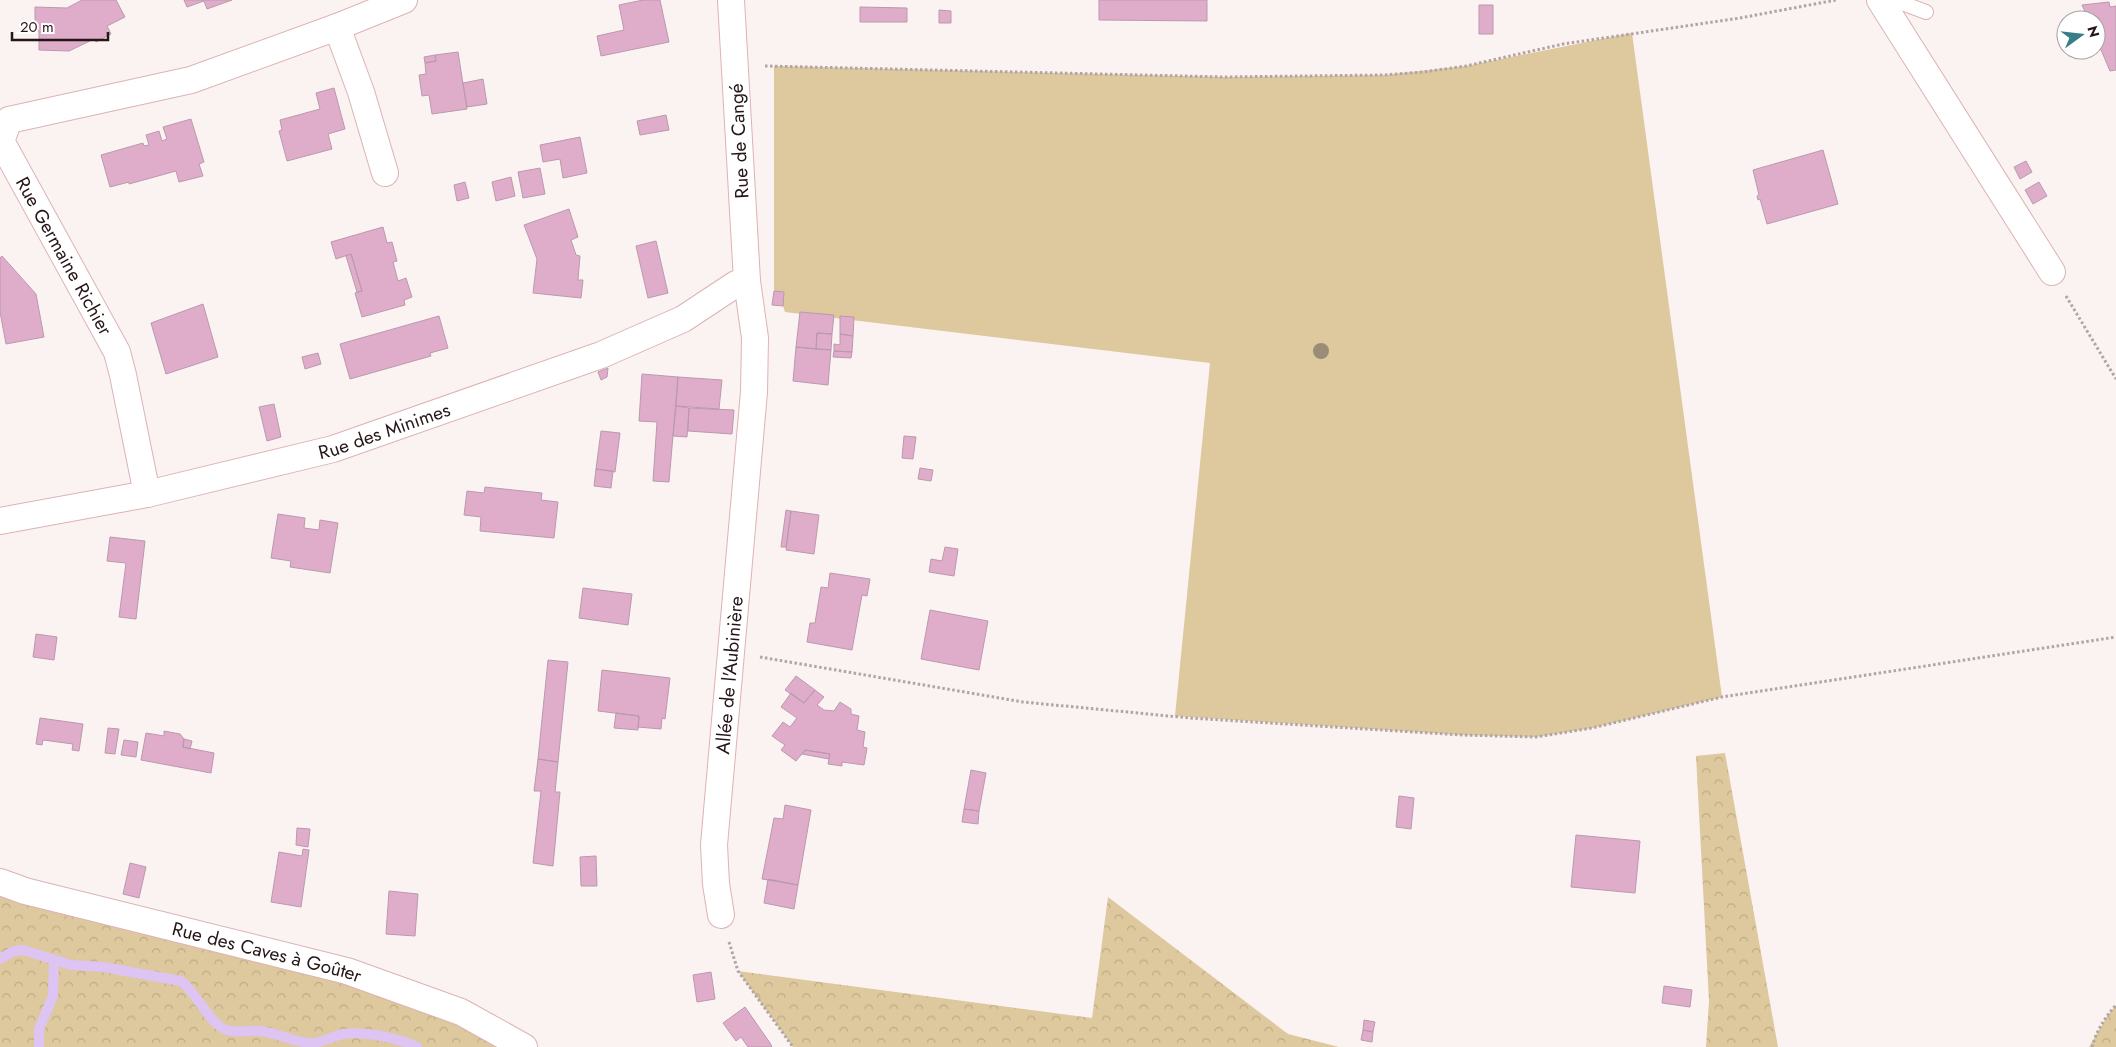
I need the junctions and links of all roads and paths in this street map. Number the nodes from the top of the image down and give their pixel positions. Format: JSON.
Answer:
{"nodes":[{"id":1,"x":404,"y":0,"type":"edge"},
{"id":2,"x":731,"y":0,"type":"edge"},
{"id":3,"x":1836,"y":0,"type":"edge"},
{"id":4,"x":1886,"y":1,"type":"edge"},
{"id":5,"x":1926,"y":12,"type":"dead end"},
{"id":6,"x":337,"y":27,"type":"junction"},
{"id":7,"x":734,"y":67,"type":"junction"},
{"id":8,"x":385,"y":173,"type":"dead end"},
{"id":9,"x":2052,"y":272,"type":"joint"},
{"id":10,"x":747,"y":281,"type":"junction"},
{"id":11,"x":2116,"y":379,"type":"edge"},
{"id":12,"x":147,"y":494,"type":"junction"},
{"id":13,"x":0,"y":521,"type":"edge"},
{"id":14,"x":2116,"y":637,"type":"edge"},
{"id":15,"x":732,"y":655,"type":"junction"},
{"id":16,"x":0,"y":882,"type":"edge"},
{"id":17,"x":721,"y":915,"type":"joint"},
{"id":18,"x":2116,"y":1005,"type":"edge"},
{"id":19,"x":524,"y":1047,"type":"edge"},
{"id":20,"x":794,"y":1047,"type":"edge"},
{"id":21,"x":2092,"y":1047,"type":"edge"}],
"edges":[{"from":1,"to":6,"type":"street","name":"Rue Germaine Richier"},
{"from":2,"to":7,"type":"street","name":"Rue de Cangé"},
{"from":3,"to":7,"type":"path"},
{"from":4,"to":5,"type":"lane"},
{"from":4,"to":9,"type":"street"},
{"from":6,"to":8,"type":"street"},
{"from":6,"to":12,"type":"street","name":"Rue Germaine Richier"},
{"from":7,"to":10,"type":"street","name":"Rue de Cangé"},
{"from":9,"to":11,"type":"path"},
{"from":10,"to":12,"type":"street","name":"Rue des Minimes"},
{"from":10,"to":15,"type":"street","name":"Allée de l'Aubinière"},
{"from":12,"to":13,"type":"street","name":"Rue des Minimes"},
{"from":14,"to":15,"type":"path"},
{"from":15,"to":17,"type":"street","name":"Allée de l'Aubinière"},
{"from":16,"to":19,"type":"street","name":"Rue des Caves à Goûter"},
{"from":17,"to":20,"type":"path"},
{"from":18,"to":21,"type":"path"}]}
